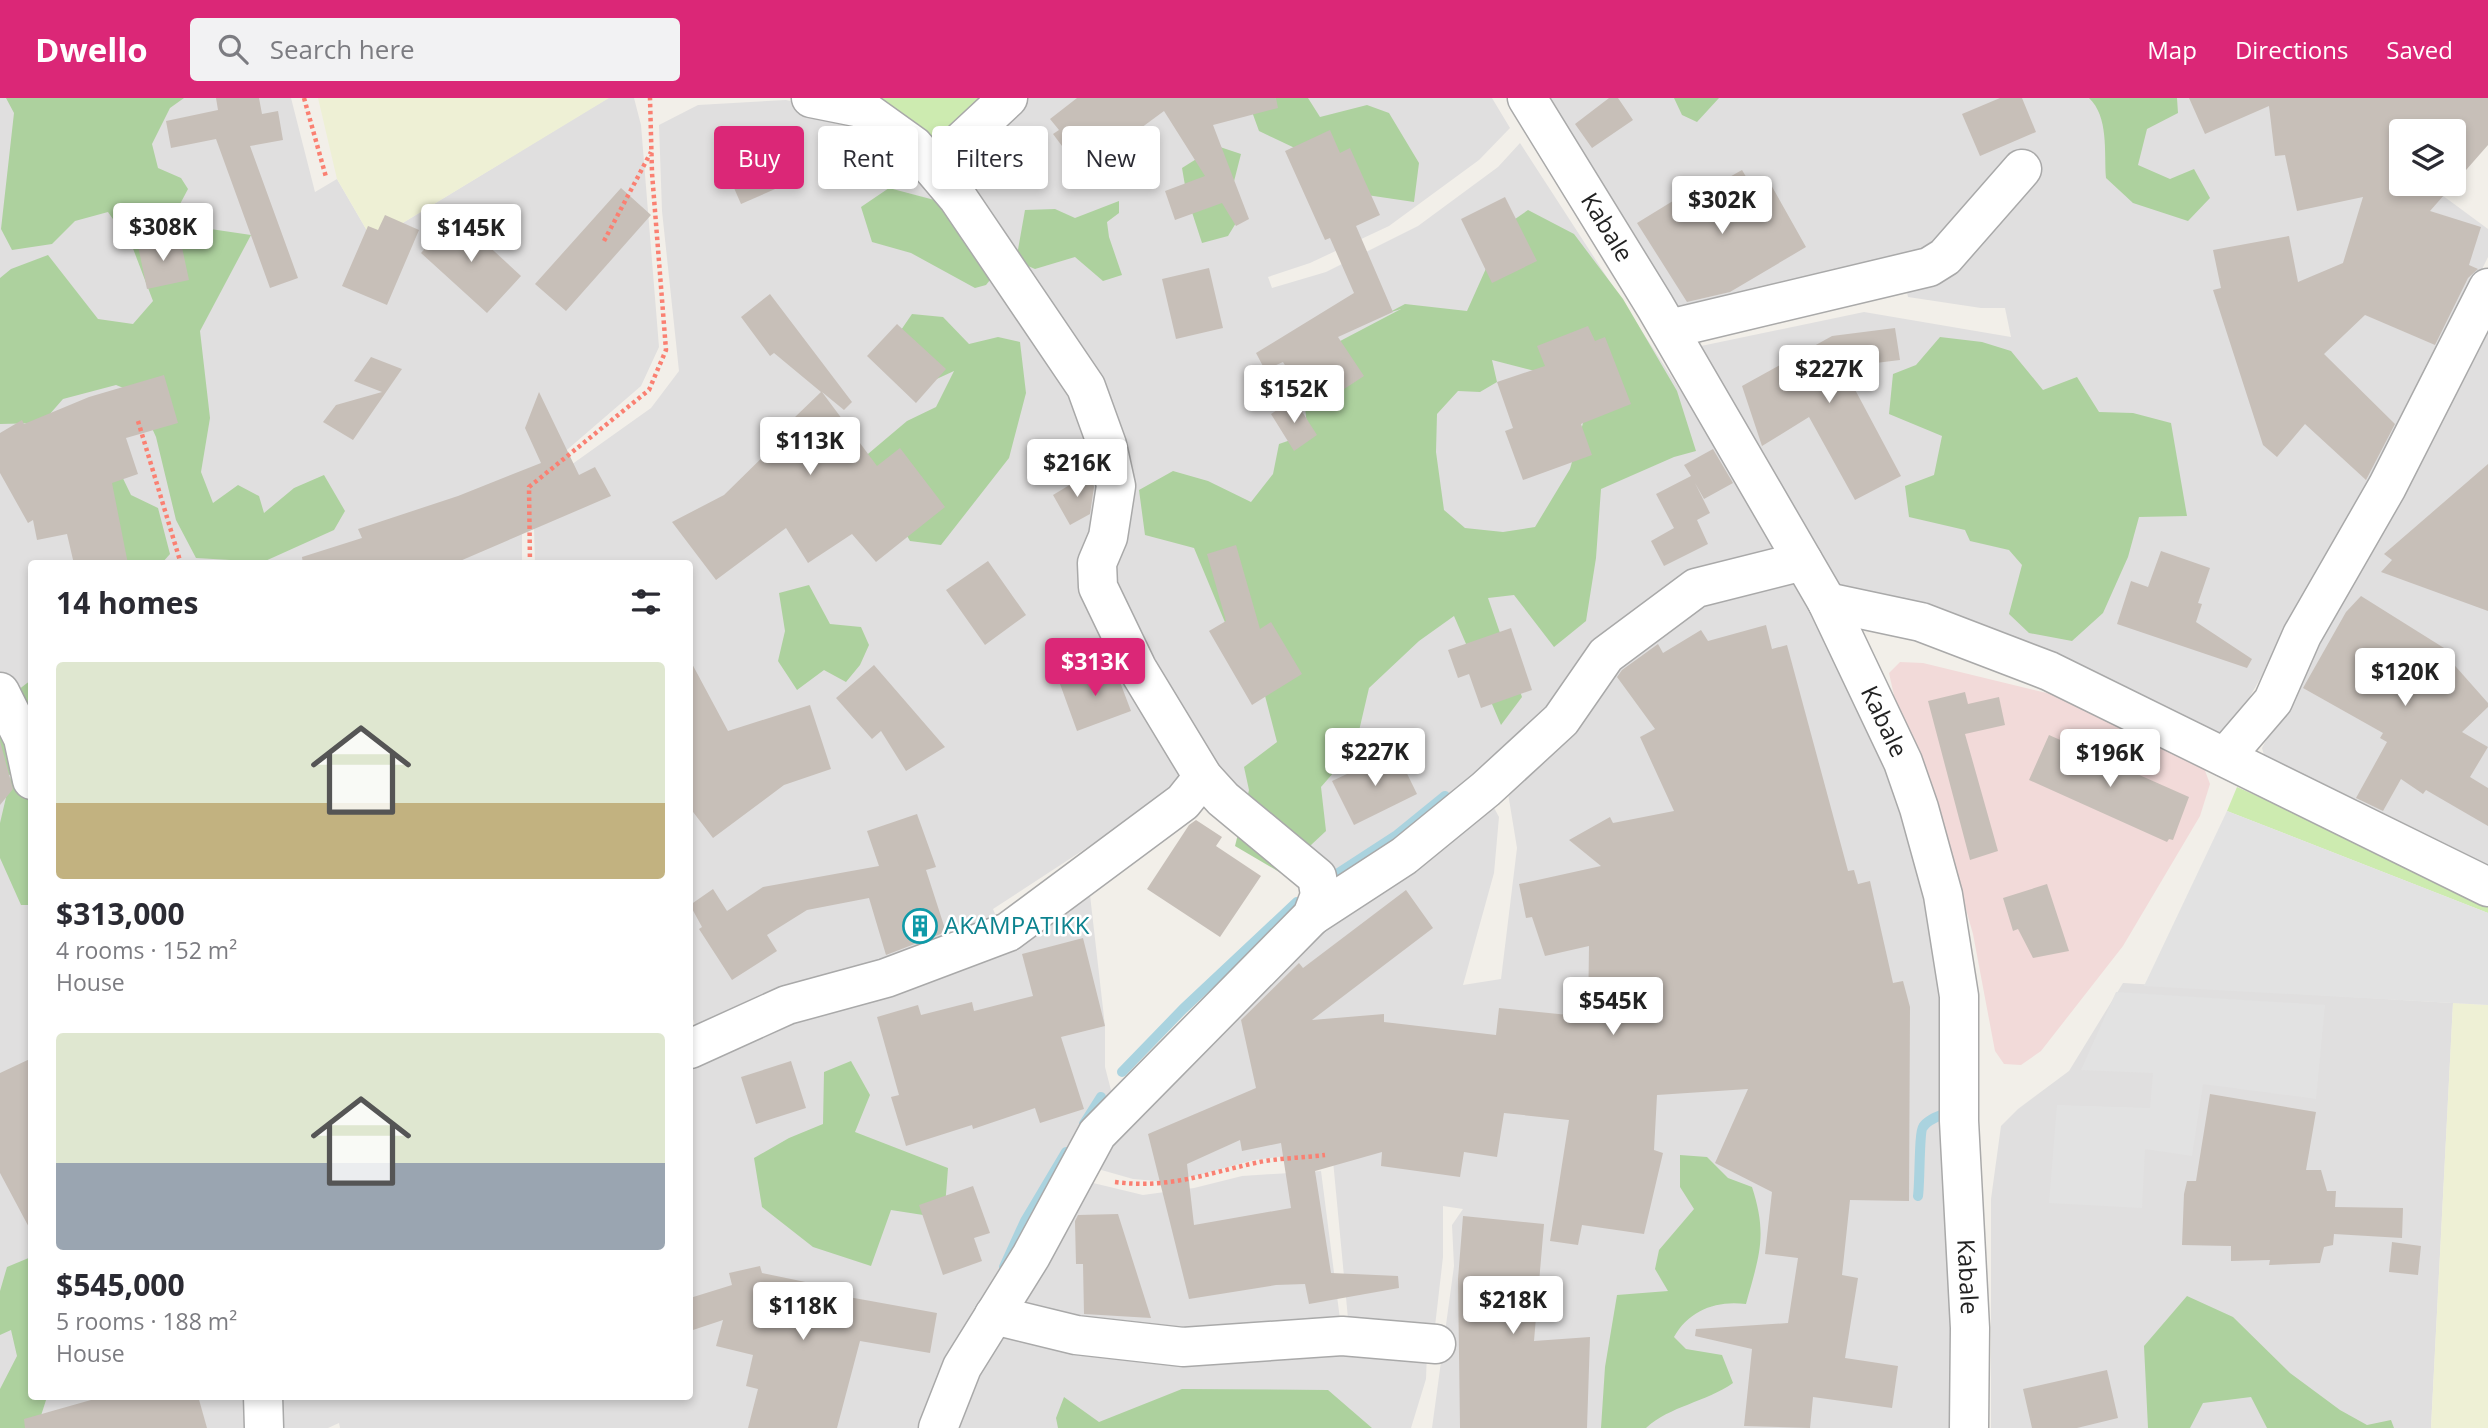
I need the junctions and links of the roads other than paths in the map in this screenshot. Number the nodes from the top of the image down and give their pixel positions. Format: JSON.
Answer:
{"nodes":[{"id":1,"x":811,"y":98,"type":"edge"},
{"id":2,"x":1008,"y":98,"type":"edge"},
{"id":3,"x":1527,"y":98,"type":"edge"},
{"id":4,"x":978,"y":126,"type":"edge"},
{"id":5,"x":932,"y":167,"type":"edge"},
{"id":6,"x":2022,"y":169,"type":"dead end"},
{"id":7,"x":950,"y":189,"type":"edge"},
{"id":8,"x":2488,"y":288,"type":"edge"},
{"id":9,"x":1669,"y":329,"type":"junction"},
{"id":10,"x":1804,"y":561,"type":"junction"},
{"id":11,"x":1827,"y":601,"type":"junction"},
{"id":12,"x":0,"y":692,"type":"edge"},
{"id":13,"x":2225,"y":757,"type":"junction"},
{"id":14,"x":28,"y":761,"type":"edge"},
{"id":15,"x":1203,"y":777,"type":"junction"},
{"id":16,"x":2488,"y":887,"type":"edge"},
{"id":17,"x":1312,"y":916,"type":"junction"},
{"id":18,"x":693,"y":1048,"type":"edge"},
{"id":19,"x":994,"y":1315,"type":"junction"},
{"id":20,"x":1437,"y":1344,"type":"dead end"},
{"id":21,"x":263,"y":1400,"type":"edge"},
{"id":22,"x":264,"y":1428,"type":"edge"},
{"id":23,"x":938,"y":1428,"type":"edge"},
{"id":24,"x":1969,"y":1428,"type":"edge"}],
"edges":[{"from":1,"to":5,"type":"street"},
{"from":2,"to":4,"type":"street"},
{"from":3,"to":9,"type":"street","name":"Kabale"},
{"from":6,"to":9,"type":"street"},
{"from":7,"to":15,"type":"street"},
{"from":8,"to":13,"type":"street"},
{"from":9,"to":10,"type":"street","name":"Kabale"},
{"from":10,"to":11,"type":"street","name":"Kabale"},
{"from":10,"to":17,"type":"street"},
{"from":11,"to":13,"type":"street"},
{"from":11,"to":24,"type":"street","name":"Kabale"},
{"from":12,"to":14,"type":"street"},
{"from":13,"to":16,"type":"street"},
{"from":15,"to":17,"type":"street"},
{"from":15,"to":18,"type":"street"},
{"from":17,"to":19,"type":"street"},
{"from":19,"to":20,"type":"street"},
{"from":19,"to":23,"type":"street"},
{"from":21,"to":22,"type":"street"}]}
